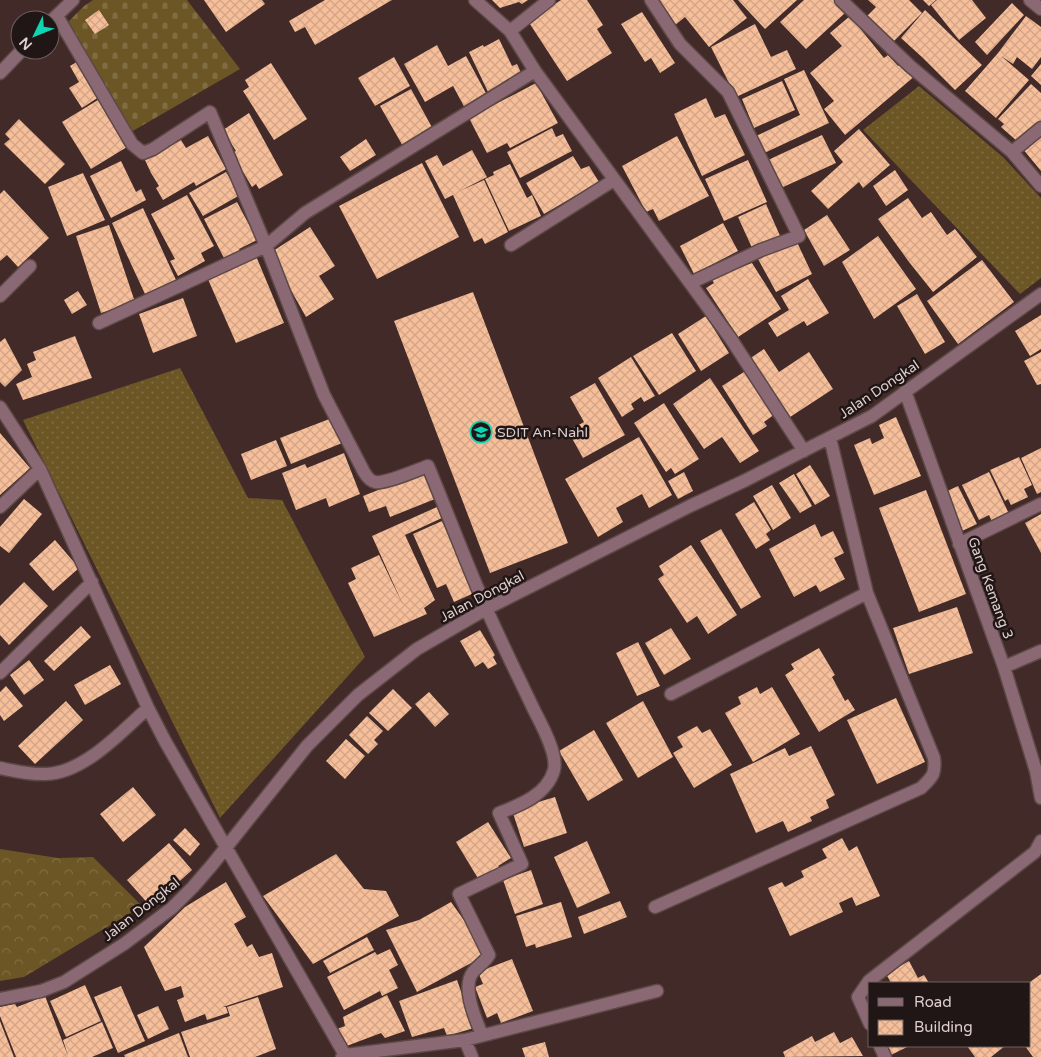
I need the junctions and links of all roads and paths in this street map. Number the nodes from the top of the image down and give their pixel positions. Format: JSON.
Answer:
{"nodes":[{"id":1,"x":72,"y":0,"type":"edge"},
{"id":2,"x":475,"y":0,"type":"edge"},
{"id":3,"x":549,"y":0,"type":"edge"},
{"id":4,"x":651,"y":0,"type":"edge"},
{"id":5,"x":841,"y":0,"type":"edge"},
{"id":6,"x":1030,"y":0,"type":"edge"},
{"id":7,"x":1041,"y":10,"type":"edge"},
{"id":8,"x":60,"y":12,"type":"edge"},
{"id":9,"x":60,"y":30,"type":"edge"},
{"id":10,"x":510,"y":31,"type":"junction"},
{"id":11,"x":12,"y":60,"type":"edge"},
{"id":12,"x":535,"y":71,"type":"junction"},
{"id":13,"x":0,"y":73,"type":"edge"},
{"id":14,"x":1041,"y":128,"type":"edge"},
{"id":15,"x":1012,"y":152,"type":"junction"},
{"id":16,"x":614,"y":180,"type":"junction"},
{"id":17,"x":1041,"y":186,"type":"edge"},
{"id":18,"x":511,"y":245,"type":"dead end"},
{"id":19,"x":266,"y":246,"type":"junction"},
{"id":20,"x":30,"y":266,"type":"dead end"},
{"id":21,"x":690,"y":283,"type":"junction"},
{"id":22,"x":1041,"y":294,"type":"edge"},
{"id":23,"x":0,"y":296,"type":"edge"},
{"id":24,"x":100,"y":323,"type":"dead end"},
{"id":25,"x":905,"y":391,"type":"junction"},
{"id":26,"x":4,"y":412,"type":"edge"},
{"id":27,"x":830,"y":438,"type":"junction"},
{"id":28,"x":804,"y":451,"type":"junction"},
{"id":29,"x":40,"y":469,"type":"junction"},
{"id":30,"x":1041,"y":504,"type":"edge"},
{"id":31,"x":0,"y":508,"type":"edge"},
{"id":32,"x":959,"y":544,"type":"junction"},
{"id":33,"x":92,"y":582,"type":"junction"},
{"id":34,"x":867,"y":592,"type":"junction"},
{"id":35,"x":486,"y":609,"type":"junction"},
{"id":36,"x":1041,"y":652,"type":"edge"},
{"id":37,"x":1004,"y":667,"type":"junction"},
{"id":38,"x":0,"y":673,"type":"edge"},
{"id":39,"x":671,"y":694,"type":"dead end"},
{"id":40,"x":148,"y":708,"type":"junction"},
{"id":41,"x":0,"y":768,"type":"edge"},
{"id":42,"x":1039,"y":770,"type":"edge"},
{"id":43,"x":1041,"y":798,"type":"edge"},
{"id":44,"x":1041,"y":841,"type":"edge"},
{"id":45,"x":225,"y":847,"type":"junction"},
{"id":46,"x":656,"y":907,"type":"dead end"},
{"id":47,"x":868,"y":982,"type":"edge"},
{"id":48,"x":868,"y":982,"type":"edge"},
{"id":49,"x":657,"y":991,"type":"dead end"},
{"id":50,"x":0,"y":999,"type":"edge"},
{"id":51,"x":868,"y":1020,"type":"edge"},
{"id":52,"x":482,"y":1035,"type":"junction"},
{"id":53,"x":466,"y":1040,"type":"junction"},
{"id":54,"x":344,"y":1056,"type":"edge"},
{"id":55,"x":472,"y":1057,"type":"edge"}],
"edges":[{"from":1,"to":8,"type":"street"},
{"from":2,"to":10,"type":"street"},
{"from":3,"to":10,"type":"street"},
{"from":4,"to":21,"type":"street"},
{"from":5,"to":15,"type":"street"},
{"from":6,"to":7,"type":"street"},
{"from":9,"to":19,"type":"street"},
{"from":10,"to":12,"type":"street"},
{"from":11,"to":13,"type":"street"},
{"from":12,"to":16,"type":"street"},
{"from":12,"to":19,"type":"street"},
{"from":14,"to":15,"type":"street"},
{"from":15,"to":17,"type":"street"},
{"from":16,"to":18,"type":"street"},
{"from":16,"to":21,"type":"street"},
{"from":19,"to":24,"type":"street"},
{"from":19,"to":35,"type":"street"},
{"from":20,"to":23,"type":"street"},
{"from":21,"to":28,"type":"street"},
{"from":22,"to":25,"type":"street","name":"Jalan Dongkal"},
{"from":25,"to":27,"type":"street","name":"Jalan Dongkal"},
{"from":25,"to":32,"type":"street","name":"Gang Kemang 3"},
{"from":26,"to":29,"type":"street"},
{"from":27,"to":28,"type":"street","name":"Jalan Dongkal"},
{"from":27,"to":34,"type":"street"},
{"from":28,"to":35,"type":"street","name":"Jalan Dongkal"},
{"from":29,"to":31,"type":"street"},
{"from":29,"to":33,"type":"street"},
{"from":30,"to":32,"type":"street"},
{"from":32,"to":37,"type":"street","name":"Gang Kemang 3"},
{"from":33,"to":38,"type":"street"},
{"from":33,"to":40,"type":"street"},
{"from":34,"to":39,"type":"street"},
{"from":34,"to":46,"type":"street"},
{"from":35,"to":45,"type":"street","name":"Jalan Dongkal"},
{"from":35,"to":52,"type":"street"},
{"from":36,"to":37,"type":"street"},
{"from":37,"to":42,"type":"street","name":"Gang Kemang 3"},
{"from":40,"to":41,"type":"street"},
{"from":40,"to":45,"type":"street"},
{"from":42,"to":43,"type":"street","name":"Gang Kemang 3"},
{"from":44,"to":47,"type":"street"},
{"from":45,"to":50,"type":"street","name":"Jalan Dongkal"},
{"from":45,"to":54,"type":"street"},
{"from":48,"to":51,"type":"street"},
{"from":49,"to":52,"type":"street"},
{"from":52,"to":53,"type":"street"},
{"from":53,"to":54,"type":"street"},
{"from":53,"to":55,"type":"street"}]}
